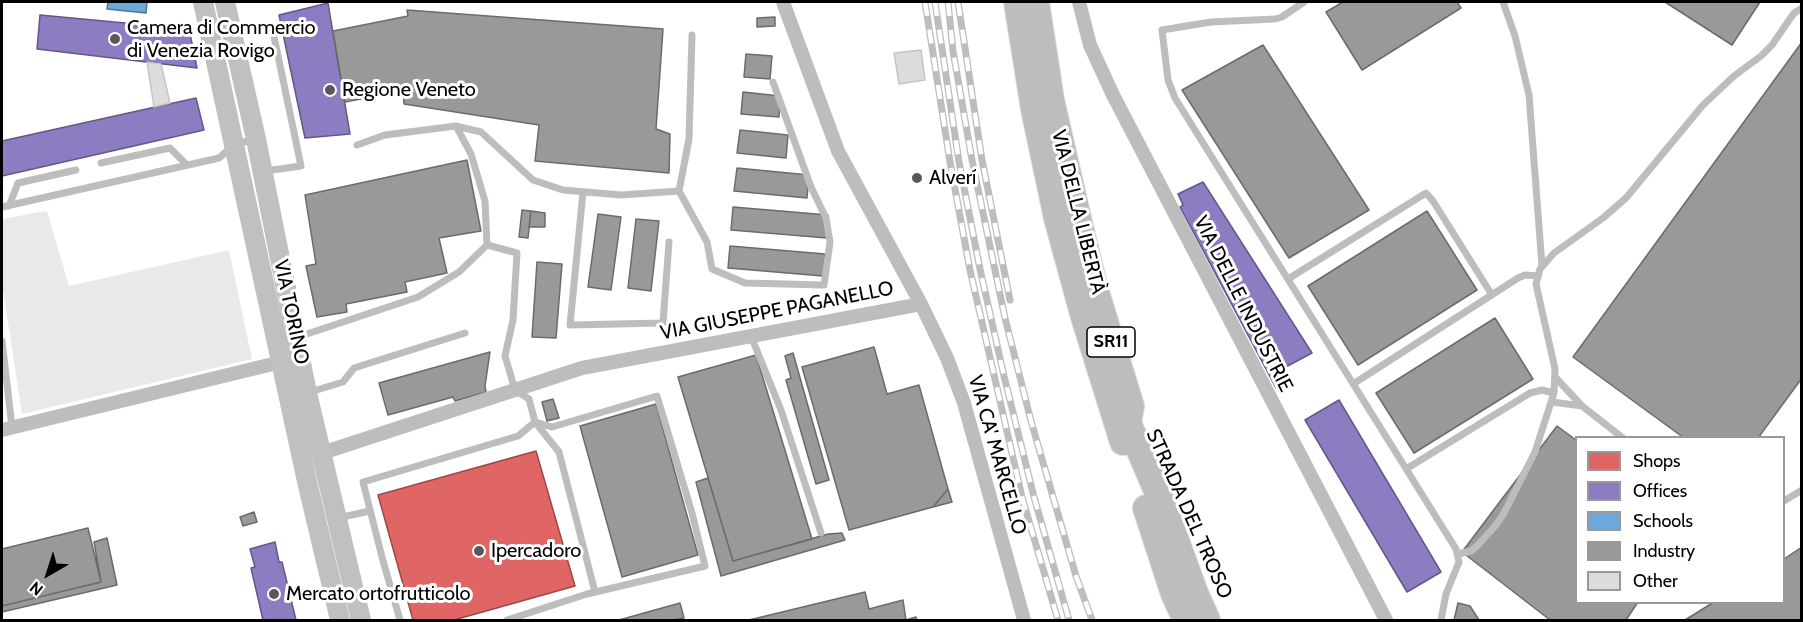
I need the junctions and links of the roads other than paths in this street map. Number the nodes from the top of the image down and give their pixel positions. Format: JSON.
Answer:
{"nodes":[{"id":1,"x":203,"y":2,"type":"edge"},
{"id":2,"x":225,"y":2,"type":"edge"},
{"id":3,"x":783,"y":2,"type":"edge"},
{"id":4,"x":1010,"y":2,"type":"edge"},
{"id":5,"x":1017,"y":2,"type":"edge"},
{"id":6,"x":1036,"y":2,"type":"edge"},
{"id":7,"x":1044,"y":2,"type":"edge"},
{"id":8,"x":1079,"y":2,"type":"edge"},
{"id":9,"x":1304,"y":2,"type":"edge"},
{"id":10,"x":1503,"y":2,"type":"edge"},
{"id":11,"x":1800,"y":6,"type":"edge"},
{"id":12,"x":272,"y":27,"type":"dead end"},
{"id":13,"x":692,"y":35,"type":"dead end"},
{"id":14,"x":1033,"y":51,"type":"junction"},
{"id":15,"x":773,"y":82,"type":"dead end"},
{"id":16,"x":456,"y":126,"type":"junction"},
{"id":17,"x":256,"y":140,"type":"junction"},
{"id":18,"x":235,"y":144,"type":"junction"},
{"id":19,"x":357,"y":145,"type":"dead end"},
{"id":20,"x":101,"y":163,"type":"dead end"},
{"id":21,"x":187,"y":165,"type":"junction"},
{"id":22,"x":76,"y":170,"type":"dead end"},
{"id":23,"x":262,"y":172,"type":"junction"},
{"id":24,"x":679,"y":191,"type":"junction"},
{"id":25,"x":583,"y":192,"type":"junction"},
{"id":26,"x":5,"y":207,"type":"edge"},
{"id":27,"x":669,"y":242,"type":"dead end"},
{"id":28,"x":487,"y":244,"type":"junction"},
{"id":29,"x":1542,"y":266,"type":"junction"},
{"id":30,"x":1538,"y":276,"type":"junction"},
{"id":31,"x":1288,"y":279,"type":"junction"},
{"id":32,"x":1492,"y":295,"type":"junction"},
{"id":33,"x":921,"y":304,"type":"junction"},
{"id":34,"x":465,"y":333,"type":"dead end"},
{"id":35,"x":752,"y":336,"type":"junction"},
{"id":36,"x":296,"y":338,"type":"junction"},
{"id":37,"x":2,"y":341,"type":"edge"},
{"id":38,"x":281,"y":362,"type":"junction"},
{"id":39,"x":1555,"y":378,"type":"junction"},
{"id":40,"x":1353,"y":384,"type":"junction"},
{"id":41,"x":515,"y":390,"type":"junction"},
{"id":42,"x":307,"y":393,"type":"junction"},
{"id":43,"x":1554,"y":393,"type":"junction"},
{"id":44,"x":1552,"y":402,"type":"junction"},
{"id":45,"x":1582,"y":406,"type":"junction"},
{"id":46,"x":535,"y":422,"type":"junction"},
{"id":47,"x":1128,"y":423,"type":"junction"},
{"id":48,"x":7,"y":429,"type":"edge"},
{"id":49,"x":1620,"y":436,"type":"edge"},
{"id":50,"x":321,"y":453,"type":"junction"},
{"id":51,"x":1406,"y":469,"type":"junction"},
{"id":52,"x":1802,"y":490,"type":"edge"},
{"id":53,"x":1785,"y":500,"type":"edge"},
{"id":54,"x":370,"y":511,"type":"junction"},
{"id":55,"x":337,"y":518,"type":"junction"},
{"id":56,"x":821,"y":532,"type":"dead end"},
{"id":57,"x":1458,"y":554,"type":"junction"},
{"id":58,"x":596,"y":592,"type":"junction"},
{"id":59,"x":340,"y":621,"type":"edge"},
{"id":60,"x":361,"y":621,"type":"edge"},
{"id":61,"x":400,"y":621,"type":"edge"},
{"id":62,"x":507,"y":621,"type":"edge"},
{"id":63,"x":1024,"y":621,"type":"edge"},
{"id":64,"x":1186,"y":621,"type":"edge"},
{"id":65,"x":1207,"y":621,"type":"edge"},
{"id":66,"x":1215,"y":621,"type":"edge"},
{"id":67,"x":1386,"y":621,"type":"edge"},
{"id":68,"x":1441,"y":621,"type":"edge"}],
"edges":[{"from":1,"to":18,"type":"street","name":"VIA TORINO"},
{"from":2,"to":17,"type":"street","name":"VIA TORINO"},
{"from":3,"to":33,"type":"street","name":"VIA GIUSEPPE PAGANELLO"},
{"from":4,"to":14,"type":"highway"},
{"from":5,"to":14,"type":"highway","name":"VIA DELLA LIBERTÀ","number":"SR11"},
{"from":6,"to":14,"type":"highway","name":"VIA DELLA LIBERTÀ","number":"SR11"},
{"from":7,"to":14,"type":"highway"},
{"from":8,"to":67,"type":"street","name":"VIA DELLE INDUSTRIE"},
{"from":9,"to":31,"type":"lane"},
{"from":10,"to":29,"type":"lane"},
{"from":11,"to":29,"type":"lane"},
{"from":12,"to":23,"type":"lane"},
{"from":13,"to":24,"type":"lane"},
{"from":14,"to":47,"type":"highway","name":"VIA DELLA LIBERTÀ","number":"SR11"},
{"from":14,"to":64,"type":"highway","name":"VIA DELLA LIBERTÀ","number":"SR11"},
{"from":15,"to":24,"type":"lane"},
{"from":16,"to":19,"type":"lane"},
{"from":16,"to":25,"type":"lane"},
{"from":16,"to":28,"type":"lane"},
{"from":17,"to":18,"type":"lane"},
{"from":17,"to":23,"type":"street","name":"VIA TORINO"},
{"from":18,"to":21,"type":"lane"},
{"from":18,"to":38,"type":"street","name":"VIA TORINO"},
{"from":20,"to":21,"type":"lane"},
{"from":21,"to":26,"type":"lane"},
{"from":22,"to":26,"type":"lane"},
{"from":23,"to":36,"type":"street","name":"VIA TORINO"},
{"from":24,"to":25,"type":"lane"},
{"from":25,"to":27,"type":"lane"},
{"from":28,"to":36,"type":"lane"},
{"from":28,"to":41,"type":"lane"},
{"from":29,"to":30,"type":"lane"},
{"from":30,"to":32,"type":"lane"},
{"from":30,"to":39,"type":"lane"},
{"from":31,"to":32,"type":"lane"},
{"from":31,"to":40,"type":"lane"},
{"from":32,"to":40,"type":"lane"},
{"from":33,"to":35,"type":"street","name":"VIA GIUSEPPE PAGANELLO"},
{"from":33,"to":63,"type":"street","name":"VIA CA' MARCELLO"},
{"from":34,"to":42,"type":"lane"},
{"from":35,"to":41,"type":"street","name":"VIA GIUSEPPE PAGANELLO"},
{"from":35,"to":56,"type":"lane"},
{"from":36,"to":42,"type":"street","name":"VIA TORINO"},
{"from":37,"to":48,"type":"lane"},
{"from":38,"to":48,"type":"street","name":"VIA TORINO"},
{"from":38,"to":59,"type":"street","name":"VIA TORINO"},
{"from":39,"to":43,"type":"lane"},
{"from":39,"to":45,"type":"lane"},
{"from":40,"to":51,"type":"lane"},
{"from":41,"to":46,"type":"lane"},
{"from":41,"to":50,"type":"street","name":"VIA GIUSEPPE PAGANELLO"},
{"from":42,"to":50,"type":"street","name":"VIA TORINO"},
{"from":43,"to":44,"type":"lane"},
{"from":43,"to":51,"type":"lane"},
{"from":44,"to":45,"type":"lane"},
{"from":44,"to":57,"type":"lane"},
{"from":45,"to":49,"type":"lane"},
{"from":46,"to":54,"type":"lane"},
{"from":46,"to":58,"type":"lane"},
{"from":46,"to":58,"type":"lane"},
{"from":47,"to":65,"type":"highway","name":"VIA DELLA LIBERTÀ","number":"SR11"},
{"from":47,"to":66,"type":"street","name":"STRADA DEL TROSO"},
{"from":50,"to":55,"type":"street","name":"VIA TORINO"},
{"from":51,"to":57,"type":"lane"},
{"from":52,"to":53,"type":"lane"},
{"from":54,"to":55,"type":"lane"},
{"from":54,"to":61,"type":"lane"},
{"from":55,"to":60,"type":"street","name":"VIA TORINO"},
{"from":57,"to":68,"type":"lane"},
{"from":58,"to":62,"type":"lane"}]}
